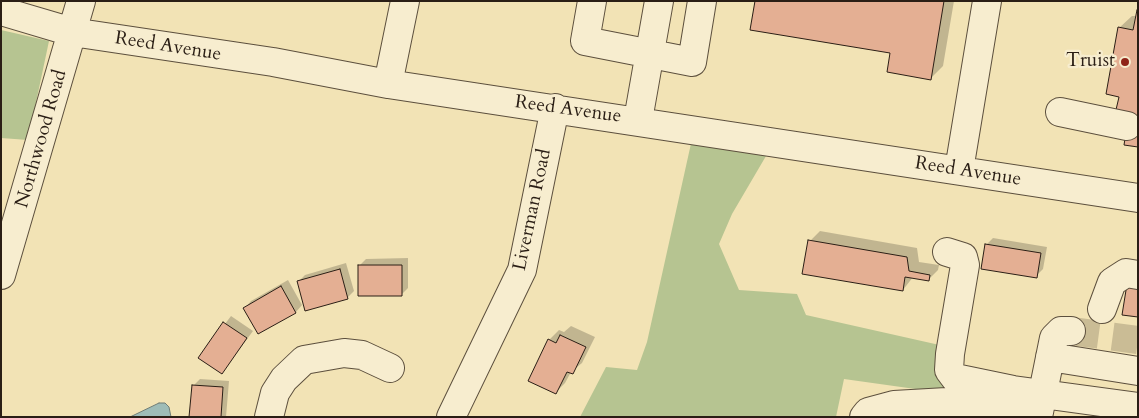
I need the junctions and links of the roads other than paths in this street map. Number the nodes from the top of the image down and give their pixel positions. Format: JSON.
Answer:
{"nodes":[{"id":1,"x":81,"y":1,"type":"edge"},
{"id":2,"x":404,"y":1,"type":"edge"},
{"id":3,"x":592,"y":1,"type":"edge"},
{"id":4,"x":659,"y":1,"type":"edge"},
{"id":5,"x":702,"y":1,"type":"edge"},
{"id":6,"x":987,"y":1,"type":"edge"},
{"id":7,"x":1,"y":11,"type":"edge"},
{"id":8,"x":72,"y":32,"type":"junction"},
{"id":9,"x":649,"y":54,"type":"junction"},
{"id":10,"x":388,"y":84,"type":"junction"},
{"id":11,"x":555,"y":108,"type":"junction"},
{"id":12,"x":1060,"y":112,"type":"dead end"},
{"id":13,"x":638,"y":120,"type":"junction"},
{"id":14,"x":1127,"y":126,"type":"dead end"},
{"id":15,"x":959,"y":170,"type":"junction"},
{"id":16,"x":1138,"y":198,"type":"edge"},
{"id":17,"x":947,"y":252,"type":"dead end"},
{"id":18,"x":1,"y":275,"type":"edge"},
{"id":19,"x":1138,"y":275,"type":"edge"},
{"id":20,"x":1102,"y":309,"type":"dead end"},
{"id":21,"x":1071,"y":331,"type":"tunnel mouth"},
{"id":22,"x":1050,"y":357,"type":"junction"},
{"id":23,"x":390,"y":368,"type":"dead end"},
{"id":24,"x":1138,"y":371,"type":"edge"},
{"id":25,"x":1040,"y":406,"type":"edge"},
{"id":26,"x":1138,"y":407,"type":"edge"},
{"id":27,"x":269,"y":417,"type":"edge"},
{"id":28,"x":451,"y":417,"type":"edge"},
{"id":29,"x":864,"y":417,"type":"edge"},
{"id":30,"x":1018,"y":417,"type":"edge"}],
"edges":[{"from":1,"to":8,"type":"street","name":"Northwood Road"},
{"from":2,"to":10,"type":"street"},
{"from":3,"to":9,"type":"street"},
{"from":4,"to":9,"type":"street"},
{"from":5,"to":9,"type":"street"},
{"from":6,"to":15,"type":"street"},
{"from":7,"to":8,"type":"street","name":"Reed Avenue"},
{"from":8,"to":10,"type":"street","name":"Reed Avenue"},
{"from":8,"to":18,"type":"street","name":"Northwood Road"},
{"from":9,"to":13,"type":"street"},
{"from":10,"to":11,"type":"street","name":"Reed Avenue"},
{"from":11,"to":13,"type":"street","name":"Reed Avenue"},
{"from":11,"to":28,"type":"street","name":"Liverman Road"},
{"from":12,"to":14,"type":"street"},
{"from":13,"to":15,"type":"street","name":"Reed Avenue"},
{"from":15,"to":16,"type":"street","name":"Reed Avenue"},
{"from":17,"to":25,"type":"street"},
{"from":19,"to":20,"type":"street"},
{"from":21,"to":22,"type":"street"},
{"from":22,"to":24,"type":"street"},
{"from":22,"to":25,"type":"street"},
{"from":23,"to":27,"type":"street"},
{"from":25,"to":26,"type":"street"},
{"from":29,"to":30,"type":"street"}]}
